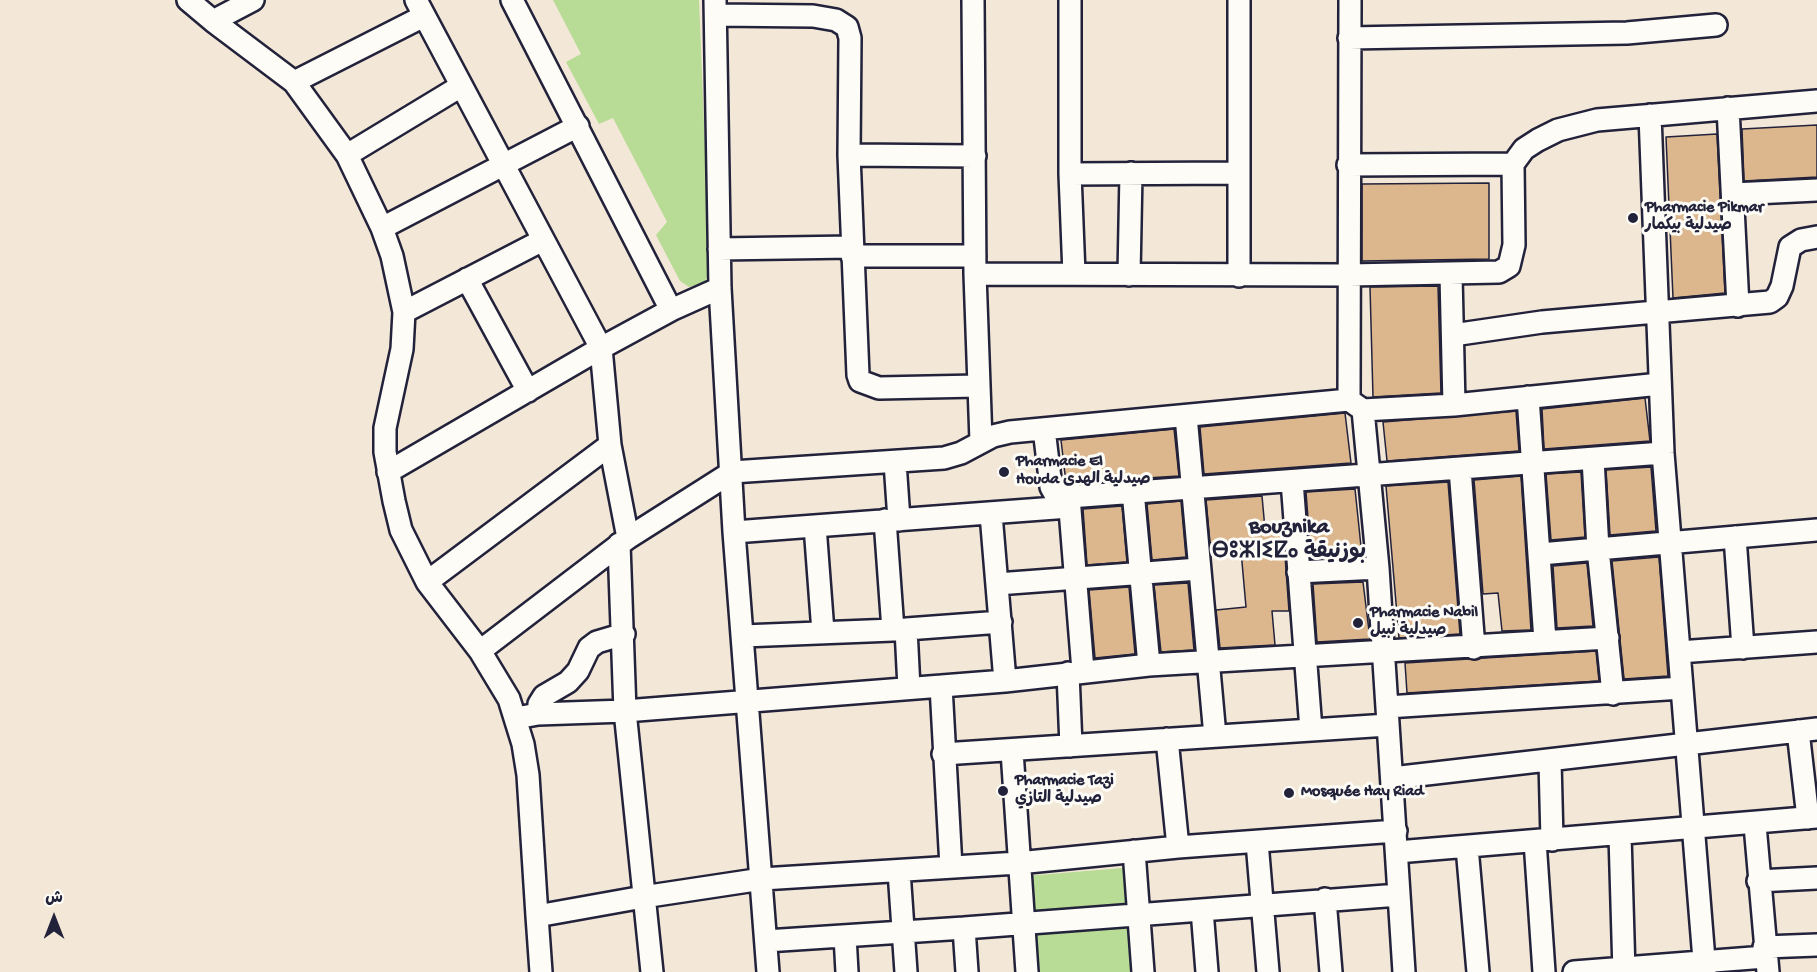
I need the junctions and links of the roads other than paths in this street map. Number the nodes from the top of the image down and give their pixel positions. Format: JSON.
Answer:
{"nodes":[{"id":1,"x":188,"y":0,"type":"edge"},
{"id":2,"x":253,"y":0,"type":"edge"},
{"id":3,"x":512,"y":0,"type":"edge"},
{"id":4,"x":973,"y":0,"type":"edge"},
{"id":5,"x":1070,"y":0,"type":"edge"},
{"id":6,"x":1239,"y":0,"type":"edge"},
{"id":7,"x":1350,"y":0,"type":"edge"},
{"id":8,"x":420,"y":8,"type":"edge"},
{"id":9,"x":715,"y":8,"type":"edge"},
{"id":10,"x":213,"y":21,"type":"junction"},
{"id":11,"x":1716,"y":25,"type":"dead end"},
{"id":12,"x":1349,"y":38,"type":"junction"},
{"id":13,"x":294,"y":82,"type":"junction"},
{"id":14,"x":461,"y":86,"type":"junction"},
{"id":15,"x":1817,"y":101,"type":"edge"},
{"id":16,"x":1728,"y":108,"type":"junction"},
{"id":17,"x":1650,"y":115,"type":"junction"},
{"id":18,"x":578,"y":126,"type":"junction"},
{"id":19,"x":347,"y":155,"type":"junction"},
{"id":20,"x":849,"y":155,"type":"junction"},
{"id":21,"x":975,"y":156,"type":"junction"},
{"id":22,"x":1514,"y":164,"type":"junction"},
{"id":23,"x":503,"y":165,"type":"junction"},
{"id":24,"x":1348,"y":165,"type":"junction"},
{"id":25,"x":1131,"y":173,"type":"junction"},
{"id":26,"x":1237,"y":173,"type":"junction"},
{"id":27,"x":1070,"y":174,"type":"junction"},
{"id":28,"x":1817,"y":190,"type":"edge"},
{"id":29,"x":1733,"y":194,"type":"junction"},
{"id":30,"x":382,"y":228,"type":"junction"},
{"id":31,"x":1817,"y":237,"type":"edge"},
{"id":32,"x":543,"y":240,"type":"junction"},
{"id":33,"x":719,"y":249,"type":"junction"},
{"id":34,"x":852,"y":252,"type":"junction"},
{"id":35,"x":975,"y":265,"type":"junction"},
{"id":36,"x":1074,"y":274,"type":"junction"},
{"id":37,"x":1129,"y":274,"type":"junction"},
{"id":38,"x":1451,"y":274,"type":"junction"},
{"id":39,"x":1349,"y":275,"type":"junction"},
{"id":40,"x":1239,"y":276,"type":"junction"},
{"id":41,"x":467,"y":279,"type":"junction"},
{"id":42,"x":720,"y":288,"type":"junction"},
{"id":43,"x":1738,"y":306,"type":"junction"},
{"id":44,"x":671,"y":310,"type":"junction"},
{"id":45,"x":404,"y":312,"type":"junction"},
{"id":46,"x":1659,"y":312,"type":"junction"},
{"id":47,"x":1453,"y":335,"type":"junction"},
{"id":48,"x":601,"y":348,"type":"junction"},
{"id":49,"x":1660,"y":384,"type":"junction"},
{"id":50,"x":978,"y":386,"type":"junction"},
{"id":51,"x":528,"y":390,"type":"junction"},
{"id":52,"x":1528,"y":397,"type":"junction"},
{"id":53,"x":1356,"y":405,"type":"junction"},
{"id":54,"x":1455,"y":405,"type":"junction"},
{"id":55,"x":1186,"y":416,"type":"junction"},
{"id":56,"x":1044,"y":429,"type":"junction"},
{"id":57,"x":981,"y":441,"type":"junction"},
{"id":58,"x":610,"y":445,"type":"junction"},
{"id":59,"x":1663,"y":453,"type":"junction"},
{"id":60,"x":1593,"y":459,"type":"junction"},
{"id":61,"x":895,"y":462,"type":"junction"},
{"id":62,"x":1533,"y":464,"type":"junction"},
{"id":63,"x":1460,"y":469,"type":"junction"},
{"id":64,"x":388,"y":472,"type":"junction"},
{"id":65,"x":732,"y":472,"type":"junction"},
{"id":66,"x":1369,"y":474,"type":"junction"},
{"id":67,"x":1292,"y":481,"type":"junction"},
{"id":68,"x":1192,"y":486,"type":"junction"},
{"id":69,"x":1133,"y":491,"type":"junction"},
{"id":70,"x":1069,"y":502,"type":"junction"},
{"id":71,"x":991,"y":514,"type":"junction"},
{"id":72,"x":892,"y":520,"type":"junction"},
{"id":73,"x":815,"y":526,"type":"junction"},
{"id":74,"x":1817,"y":530,"type":"edge"},
{"id":75,"x":734,"y":532,"type":"junction"},
{"id":76,"x":1735,"y":537,"type":"junction"},
{"id":77,"x":623,"y":541,"type":"junction"},
{"id":78,"x":1670,"y":543,"type":"junction"},
{"id":79,"x":1598,"y":549,"type":"junction"},
{"id":80,"x":1540,"y":554,"type":"junction"},
{"id":81,"x":1378,"y":568,"type":"junction"},
{"id":82,"x":1199,"y":569,"type":"junction"},
{"id":83,"x":1298,"y":572,"type":"junction"},
{"id":84,"x":1140,"y":573,"type":"junction"},
{"id":85,"x":1074,"y":576,"type":"junction"},
{"id":86,"x":427,"y":582,"type":"junction"},
{"id":87,"x":997,"y":584,"type":"junction"},
{"id":88,"x":1001,"y":622,"type":"junction"},
{"id":89,"x":899,"y":630,"type":"junction"},
{"id":90,"x":824,"y":632,"type":"junction"},
{"id":91,"x":624,"y":634,"type":"junction"},
{"id":92,"x":743,"y":636,"type":"junction"},
{"id":93,"x":1608,"y":638,"type":"junction"},
{"id":94,"x":1545,"y":641,"type":"junction"},
{"id":95,"x":1817,"y":642,"type":"edge"},
{"id":96,"x":1474,"y":648,"type":"junction"},
{"id":97,"x":1743,"y":648,"type":"junction"},
{"id":98,"x":480,"y":651,"type":"junction"},
{"id":99,"x":1383,"y":651,"type":"junction"},
{"id":100,"x":1679,"y":652,"type":"junction"},
{"id":101,"x":1304,"y":654,"type":"junction"},
{"id":102,"x":1208,"y":661,"type":"junction"},
{"id":103,"x":1149,"y":665,"type":"junction"},
{"id":104,"x":1076,"y":672,"type":"junction"},
{"id":105,"x":1005,"y":681,"type":"junction"},
{"id":106,"x":940,"y":686,"type":"junction"},
{"id":107,"x":909,"y":688,"type":"junction"},
{"id":108,"x":1682,"y":688,"type":"junction"},
{"id":109,"x":1613,"y":694,"type":"junction"},
{"id":110,"x":748,"y":700,"type":"junction"},
{"id":111,"x":625,"y":711,"type":"junction"},
{"id":112,"x":538,"y":714,"type":"junction"},
{"id":113,"x":1387,"y":716,"type":"junction"},
{"id":114,"x":516,"y":718,"type":"junction"},
{"id":115,"x":1311,"y":730,"type":"junction"},
{"id":116,"x":1807,"y":730,"type":"edge"},
{"id":117,"x":1215,"y":736,"type":"junction"},
{"id":118,"x":1167,"y":739,"type":"junction"},
{"id":119,"x":1687,"y":744,"type":"junction"},
{"id":120,"x":1071,"y":746,"type":"junction"},
{"id":121,"x":1012,"y":751,"type":"junction"},
{"id":122,"x":943,"y":754,"type":"junction"},
{"id":123,"x":1550,"y":761,"type":"junction"},
{"id":124,"x":1392,"y":778,"type":"junction"},
{"id":125,"x":1813,"y":818,"type":"edge"},
{"id":126,"x":1755,"y":825,"type":"junction"},
{"id":127,"x":1692,"y":829,"type":"junction"},
{"id":128,"x":1620,"y":835,"type":"junction"},
{"id":129,"x":1544,"y":840,"type":"junction"},
{"id":130,"x":1257,"y":842,"type":"junction"},
{"id":131,"x":1396,"y":842,"type":"junction"},
{"id":132,"x":1178,"y":847,"type":"junction"},
{"id":133,"x":1467,"y":847,"type":"junction"},
{"id":134,"x":1134,"y":851,"type":"junction"},
{"id":135,"x":1018,"y":863,"type":"junction"},
{"id":136,"x":951,"y":867,"type":"junction"},
{"id":137,"x":899,"y":871,"type":"junction"},
{"id":138,"x":1817,"y":878,"type":"edge"},
{"id":139,"x":762,"y":879,"type":"junction"},
{"id":140,"x":1758,"y":882,"type":"junction"},
{"id":141,"x":1399,"y":895,"type":"junction"},
{"id":142,"x":643,"y":897,"type":"junction"},
{"id":143,"x":1325,"y":899,"type":"junction"},
{"id":144,"x":1261,"y":904,"type":"junction"},
{"id":145,"x":1202,"y":910,"type":"junction"},
{"id":146,"x":1138,"y":915,"type":"junction"},
{"id":147,"x":537,"y":916,"type":"junction"},
{"id":148,"x":1023,"y":925,"type":"junction"},
{"id":149,"x":964,"y":928,"type":"junction"},
{"id":150,"x":903,"y":932,"type":"junction"},
{"id":151,"x":845,"y":936,"type":"junction"},
{"id":152,"x":766,"y":941,"type":"junction"},
{"id":153,"x":1817,"y":945,"type":"edge"},
{"id":154,"x":1766,"y":959,"type":"edge"},
{"id":155,"x":1705,"y":967,"type":"edge"},
{"id":156,"x":1624,"y":970,"type":"edge"},
{"id":157,"x":542,"y":972,"type":"edge"},
{"id":158,"x":652,"y":972,"type":"edge"},
{"id":159,"x":768,"y":972,"type":"edge"},
{"id":160,"x":847,"y":972,"type":"edge"},
{"id":161,"x":906,"y":972,"type":"edge"},
{"id":162,"x":968,"y":972,"type":"edge"},
{"id":163,"x":1027,"y":972,"type":"edge"},
{"id":164,"x":1143,"y":972,"type":"edge"},
{"id":165,"x":1207,"y":972,"type":"edge"},
{"id":166,"x":1268,"y":972,"type":"edge"},
{"id":167,"x":1331,"y":972,"type":"edge"},
{"id":168,"x":1404,"y":972,"type":"edge"},
{"id":169,"x":1478,"y":972,"type":"edge"},
{"id":170,"x":1544,"y":972,"type":"edge"},
{"id":171,"x":1574,"y":972,"type":"edge"}],
"edges":[{"from":1,"to":10,"type":"street"},
{"from":2,"to":10,"type":"street"},
{"from":3,"to":18,"type":"street"},
{"from":4,"to":21,"type":"street"},
{"from":5,"to":27,"type":"street"},
{"from":6,"to":26,"type":"street"},
{"from":7,"to":12,"type":"street"},
{"from":8,"to":13,"type":"street"},
{"from":8,"to":14,"type":"street"},
{"from":9,"to":20,"type":"street"},
{"from":9,"to":33,"type":"street"},
{"from":10,"to":13,"type":"street"},
{"from":11,"to":12,"type":"street"},
{"from":12,"to":24,"type":"street"},
{"from":13,"to":19,"type":"street"},
{"from":14,"to":19,"type":"street"},
{"from":14,"to":23,"type":"street"},
{"from":15,"to":16,"type":"street"},
{"from":16,"to":17,"type":"street"},
{"from":16,"to":29,"type":"street"},
{"from":17,"to":22,"type":"street"},
{"from":17,"to":46,"type":"street"},
{"from":18,"to":23,"type":"street"},
{"from":18,"to":44,"type":"street"},
{"from":19,"to":30,"type":"street"},
{"from":20,"to":21,"type":"street"},
{"from":20,"to":34,"type":"street"},
{"from":21,"to":35,"type":"street"},
{"from":22,"to":24,"type":"street"},
{"from":22,"to":38,"type":"street"},
{"from":23,"to":30,"type":"street"},
{"from":23,"to":32,"type":"street"},
{"from":24,"to":39,"type":"street"},
{"from":25,"to":26,"type":"street"},
{"from":25,"to":27,"type":"street"},
{"from":25,"to":37,"type":"street"},
{"from":26,"to":40,"type":"street"},
{"from":27,"to":36,"type":"street"},
{"from":28,"to":29,"type":"street"},
{"from":29,"to":43,"type":"street"},
{"from":30,"to":45,"type":"street"},
{"from":31,"to":43,"type":"street"},
{"from":32,"to":41,"type":"street"},
{"from":32,"to":48,"type":"street"},
{"from":33,"to":34,"type":"street"},
{"from":33,"to":42,"type":"street"},
{"from":34,"to":35,"type":"street"},
{"from":34,"to":50,"type":"street"},
{"from":35,"to":36,"type":"street"},
{"from":35,"to":50,"type":"street"},
{"from":36,"to":37,"type":"street"},
{"from":37,"to":40,"type":"street"},
{"from":38,"to":39,"type":"street"},
{"from":38,"to":47,"type":"street"},
{"from":39,"to":40,"type":"street"},
{"from":39,"to":53,"type":"street"},
{"from":41,"to":45,"type":"street"},
{"from":41,"to":51,"type":"street"},
{"from":42,"to":44,"type":"street"},
{"from":42,"to":65,"type":"street"},
{"from":43,"to":46,"type":"street"},
{"from":44,"to":48,"type":"street"},
{"from":45,"to":64,"type":"street"},
{"from":46,"to":47,"type":"street"},
{"from":46,"to":49,"type":"street"},
{"from":47,"to":54,"type":"street"},
{"from":48,"to":51,"type":"street"},
{"from":48,"to":58,"type":"street"},
{"from":49,"to":52,"type":"street"},
{"from":49,"to":59,"type":"street"},
{"from":50,"to":57,"type":"street"},
{"from":51,"to":64,"type":"street"},
{"from":52,"to":54,"type":"street"},
{"from":52,"to":62,"type":"street"},
{"from":53,"to":54,"type":"street"},
{"from":53,"to":55,"type":"street"},
{"from":53,"to":66,"type":"street"},
{"from":55,"to":56,"type":"street"},
{"from":55,"to":68,"type":"street"},
{"from":56,"to":57,"type":"street"},
{"from":56,"to":70,"type":"street"},
{"from":57,"to":61,"type":"street"},
{"from":58,"to":77,"type":"street"},
{"from":58,"to":86,"type":"street"},
{"from":59,"to":60,"type":"street"},
{"from":59,"to":78,"type":"street"},
{"from":60,"to":62,"type":"street"},
{"from":60,"to":79,"type":"street"},
{"from":61,"to":65,"type":"street"},
{"from":61,"to":72,"type":"street"},
{"from":62,"to":63,"type":"street"},
{"from":62,"to":80,"type":"street"},
{"from":63,"to":66,"type":"street"},
{"from":63,"to":96,"type":"street"},
{"from":64,"to":86,"type":"street"},
{"from":65,"to":75,"type":"street"},
{"from":65,"to":77,"type":"street"},
{"from":66,"to":67,"type":"street"},
{"from":66,"to":81,"type":"street"},
{"from":67,"to":68,"type":"street"},
{"from":67,"to":83,"type":"street"},
{"from":68,"to":69,"type":"street"},
{"from":68,"to":82,"type":"street"},
{"from":69,"to":70,"type":"street"},
{"from":69,"to":84,"type":"street"},
{"from":70,"to":71,"type":"street"},
{"from":70,"to":85,"type":"street"},
{"from":71,"to":72,"type":"street"},
{"from":71,"to":87,"type":"street"},
{"from":72,"to":73,"type":"street"},
{"from":72,"to":89,"type":"street"},
{"from":73,"to":75,"type":"street"},
{"from":73,"to":90,"type":"street"},
{"from":74,"to":76,"type":"street"},
{"from":75,"to":92,"type":"street"},
{"from":76,"to":78,"type":"street"},
{"from":76,"to":97,"type":"street"},
{"from":77,"to":91,"type":"street"},
{"from":77,"to":98,"type":"street"},
{"from":78,"to":79,"type":"street"},
{"from":78,"to":100,"type":"street"},
{"from":79,"to":80,"type":"street"},
{"from":79,"to":93,"type":"street"},
{"from":80,"to":94,"type":"street"},
{"from":81,"to":83,"type":"street"},
{"from":81,"to":99,"type":"street"},
{"from":82,"to":84,"type":"street"},
{"from":82,"to":102,"type":"street"},
{"from":83,"to":101,"type":"street"},
{"from":84,"to":85,"type":"street"},
{"from":84,"to":103,"type":"street"},
{"from":85,"to":87,"type":"street"},
{"from":85,"to":104,"type":"street"},
{"from":86,"to":98,"type":"street"},
{"from":87,"to":88,"type":"street"},
{"from":88,"to":89,"type":"street"},
{"from":88,"to":105,"type":"street"},
{"from":89,"to":90,"type":"street"},
{"from":89,"to":107,"type":"street"},
{"from":90,"to":92,"type":"street"},
{"from":91,"to":111,"type":"street"},
{"from":91,"to":112,"type":"street"},
{"from":92,"to":110,"type":"street"},
{"from":93,"to":94,"type":"street"},
{"from":93,"to":109,"type":"street"},
{"from":94,"to":96,"type":"street"},
{"from":95,"to":97,"type":"street"},
{"from":96,"to":99,"type":"street"},
{"from":97,"to":100,"type":"street"},
{"from":98,"to":114,"type":"street"},
{"from":99,"to":101,"type":"street"},
{"from":99,"to":113,"type":"street"},
{"from":100,"to":108,"type":"street"},
{"from":101,"to":102,"type":"street"},
{"from":101,"to":115,"type":"street"},
{"from":102,"to":103,"type":"street"},
{"from":102,"to":117,"type":"street"},
{"from":103,"to":104,"type":"street"},
{"from":104,"to":105,"type":"street"},
{"from":104,"to":120,"type":"street"},
{"from":105,"to":106,"type":"street"},
{"from":106,"to":107,"type":"street"},
{"from":106,"to":122,"type":"street"},
{"from":107,"to":110,"type":"street"},
{"from":108,"to":109,"type":"street"},
{"from":108,"to":119,"type":"street"},
{"from":109,"to":113,"type":"street"},
{"from":110,"to":111,"type":"street"},
{"from":110,"to":139,"type":"street"},
{"from":111,"to":112,"type":"street"},
{"from":111,"to":142,"type":"street"},
{"from":112,"to":114,"type":"street"},
{"from":113,"to":115,"type":"street"},
{"from":113,"to":124,"type":"street"},
{"from":114,"to":147,"type":"street"},
{"from":115,"to":117,"type":"street"},
{"from":116,"to":119,"type":"street"},
{"from":116,"to":125,"type":"street"},
{"from":117,"to":118,"type":"street"},
{"from":118,"to":120,"type":"street"},
{"from":118,"to":132,"type":"street"},
{"from":119,"to":123,"type":"street"},
{"from":119,"to":127,"type":"street"},
{"from":120,"to":121,"type":"street"},
{"from":121,"to":122,"type":"street"},
{"from":121,"to":135,"type":"street"},
{"from":122,"to":136,"type":"street"},
{"from":123,"to":124,"type":"street"},
{"from":123,"to":129,"type":"street"},
{"from":124,"to":131,"type":"street"},
{"from":125,"to":126,"type":"street"},
{"from":126,"to":127,"type":"street"},
{"from":126,"to":140,"type":"street"},
{"from":127,"to":128,"type":"street"},
{"from":127,"to":155,"type":"street"},
{"from":128,"to":129,"type":"street"},
{"from":128,"to":156,"type":"street"},
{"from":129,"to":133,"type":"street"},
{"from":129,"to":170,"type":"street"},
{"from":130,"to":131,"type":"street"},
{"from":130,"to":132,"type":"street"},
{"from":130,"to":144,"type":"street"},
{"from":131,"to":133,"type":"street"},
{"from":131,"to":141,"type":"street"},
{"from":132,"to":134,"type":"street"},
{"from":133,"to":169,"type":"street"},
{"from":134,"to":135,"type":"street"},
{"from":134,"to":146,"type":"street"},
{"from":135,"to":136,"type":"street"},
{"from":135,"to":148,"type":"street"},
{"from":136,"to":137,"type":"street"},
{"from":137,"to":139,"type":"street"},
{"from":137,"to":150,"type":"street"},
{"from":138,"to":140,"type":"street"},
{"from":139,"to":142,"type":"street"},
{"from":139,"to":152,"type":"street"},
{"from":140,"to":154,"type":"street"},
{"from":141,"to":143,"type":"street"},
{"from":141,"to":168,"type":"street"},
{"from":142,"to":147,"type":"street"},
{"from":142,"to":158,"type":"street"},
{"from":143,"to":144,"type":"street"},
{"from":143,"to":167,"type":"street"},
{"from":144,"to":145,"type":"street"},
{"from":144,"to":166,"type":"street"},
{"from":145,"to":146,"type":"street"},
{"from":145,"to":165,"type":"street"},
{"from":146,"to":148,"type":"street"},
{"from":146,"to":164,"type":"street"},
{"from":147,"to":157,"type":"street"},
{"from":148,"to":149,"type":"street"},
{"from":148,"to":163,"type":"street"},
{"from":149,"to":150,"type":"street"},
{"from":149,"to":162,"type":"street"},
{"from":150,"to":151,"type":"street"},
{"from":150,"to":161,"type":"street"},
{"from":151,"to":152,"type":"street"},
{"from":151,"to":160,"type":"street"},
{"from":152,"to":159,"type":"street"},
{"from":153,"to":154,"type":"street"},
{"from":154,"to":155,"type":"street"},
{"from":155,"to":156,"type":"street"},
{"from":156,"to":171,"type":"street"}]}
